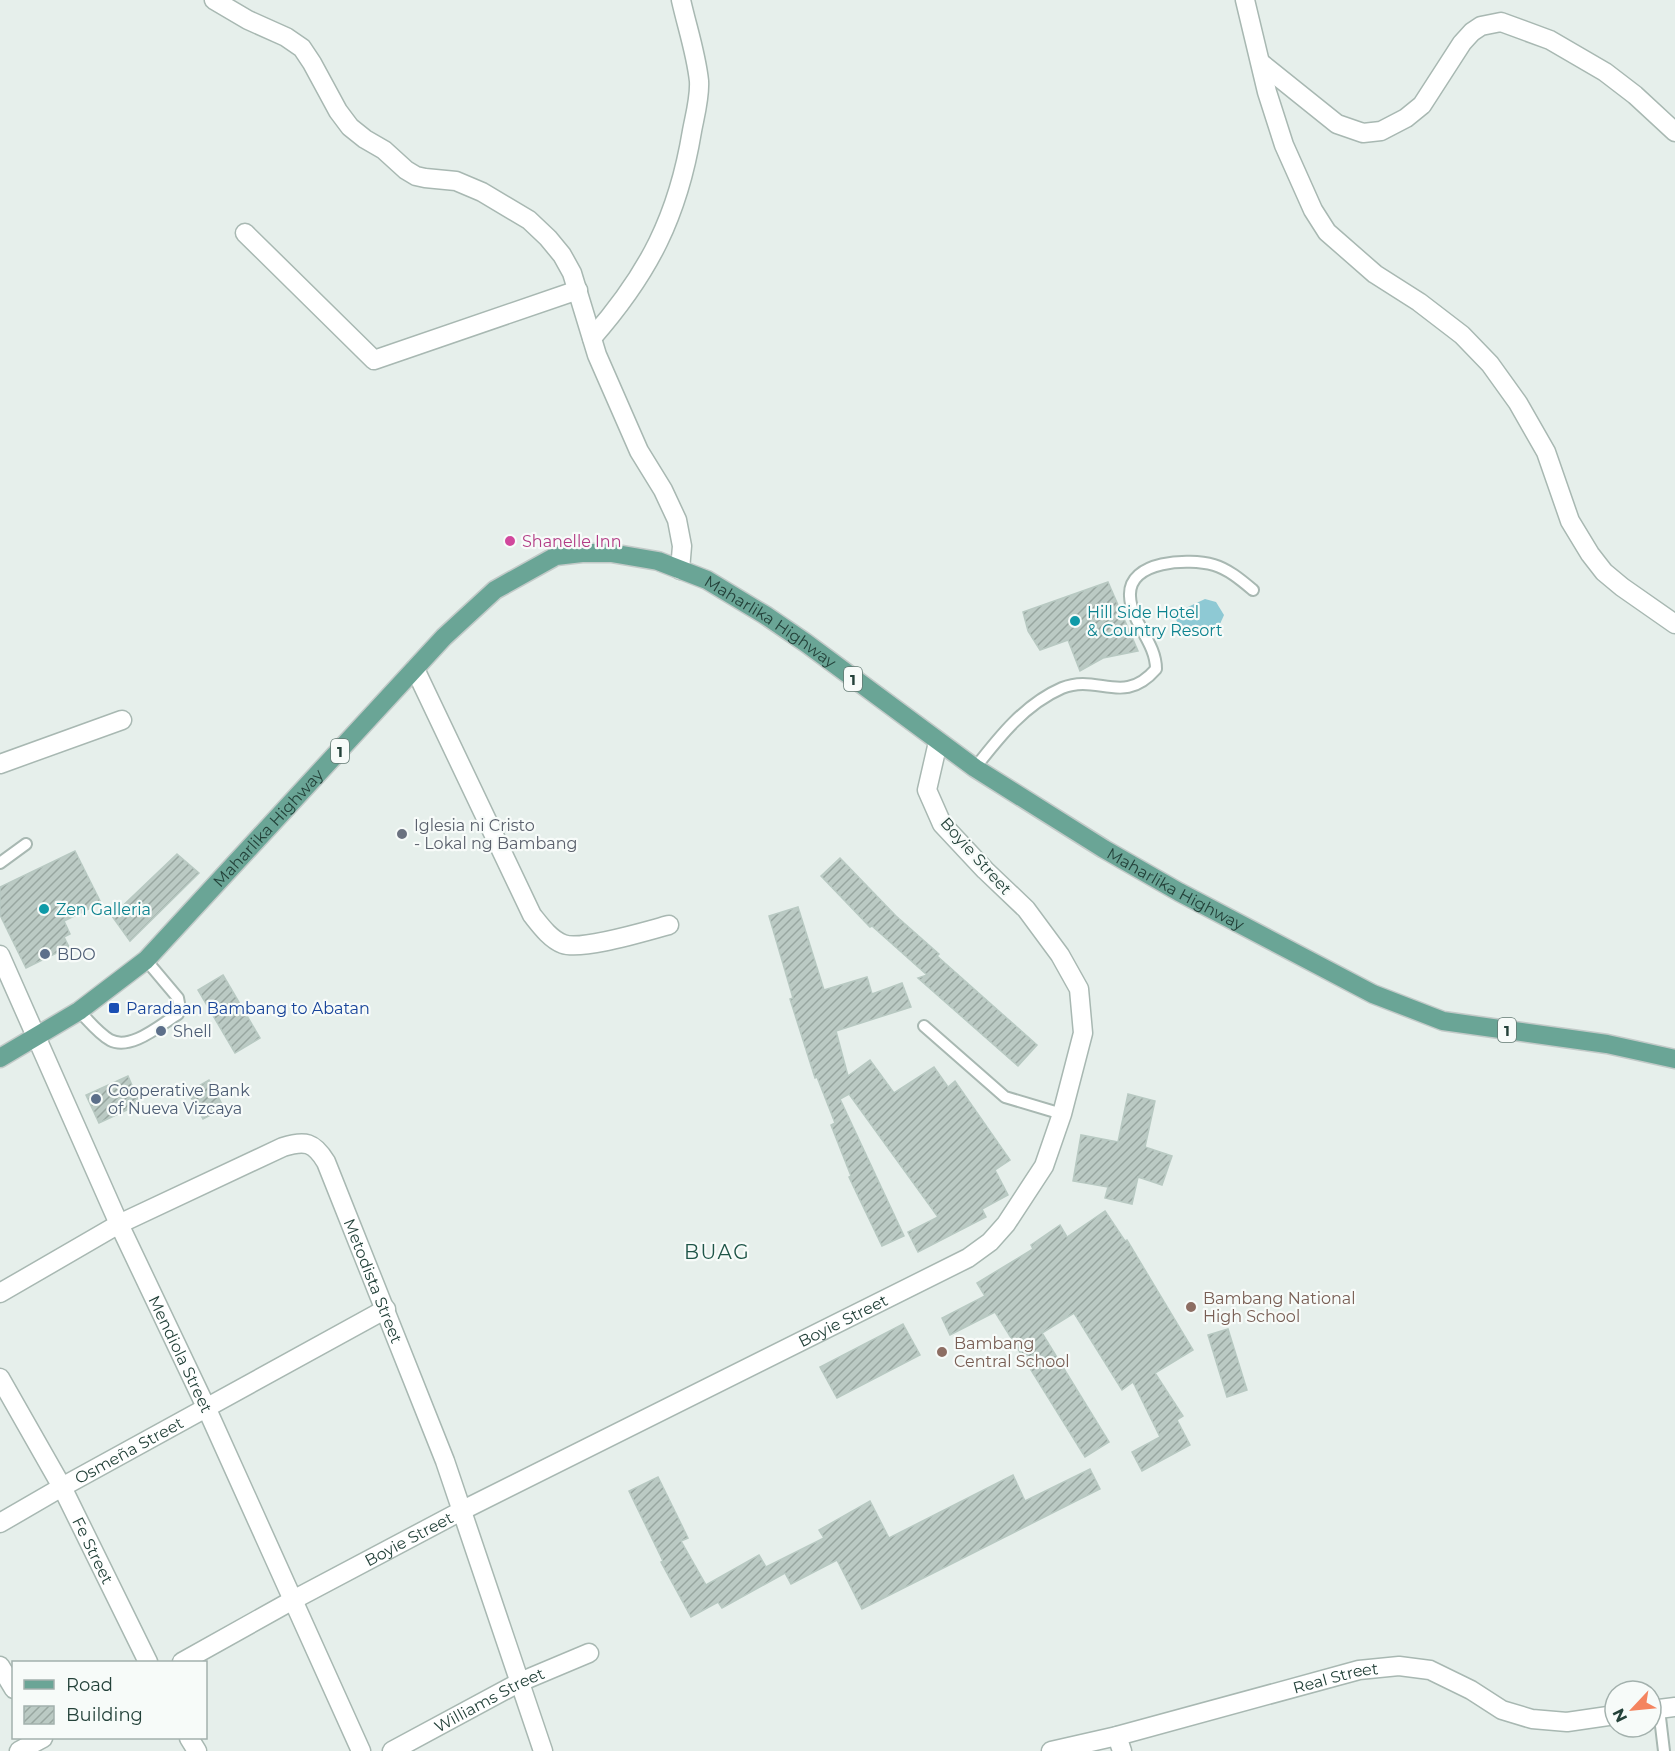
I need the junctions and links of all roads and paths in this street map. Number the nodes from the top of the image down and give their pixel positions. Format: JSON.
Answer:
{"nodes":[{"id":1,"x":214,"y":0,"type":"edge"},
{"id":2,"x":681,"y":0,"type":"edge"},
{"id":3,"x":1245,"y":0,"type":"edge"},
{"id":4,"x":1261,"y":63,"type":"junction"},
{"id":5,"x":1675,"y":132,"type":"edge"},
{"id":6,"x":245,"y":233,"type":"dead end"},
{"id":7,"x":578,"y":290,"type":"junction"},
{"id":8,"x":592,"y":338,"type":"junction"},
{"id":9,"x":680,"y":570,"type":"junction"},
{"id":10,"x":1253,"y":590,"type":"dead end"},
{"id":11,"x":1675,"y":624,"type":"edge"},
{"id":12,"x":415,"y":669,"type":"junction"},
{"id":13,"x":122,"y":720,"type":"dead end"},
{"id":14,"x":938,"y":742,"type":"junction"},
{"id":15,"x":0,"y":765,"type":"edge"},
{"id":16,"x":975,"y":768,"type":"junction"},
{"id":17,"x":26,"y":844,"type":"dead end"},
{"id":18,"x":0,"y":863,"type":"edge"},
{"id":19,"x":669,"y":925,"type":"dead end"},
{"id":20,"x":0,"y":956,"type":"edge"},
{"id":21,"x":146,"y":960,"type":"junction"},
{"id":22,"x":79,"y":1011,"type":"junction"},
{"id":23,"x":924,"y":1026,"type":"dead end"},
{"id":24,"x":36,"y":1038,"type":"junction"},
{"id":25,"x":0,"y":1058,"type":"edge"},
{"id":26,"x":1675,"y":1059,"type":"edge"},
{"id":27,"x":1062,"y":1114,"type":"junction"},
{"id":28,"x":119,"y":1224,"type":"junction"},
{"id":29,"x":0,"y":1293,"type":"edge"},
{"id":30,"x":386,"y":1309,"type":"junction"},
{"id":31,"x":0,"y":1378,"type":"edge"},
{"id":32,"x":206,"y":1407,"type":"junction"},
{"id":33,"x":62,"y":1487,"type":"junction"},
{"id":34,"x":463,"y":1509,"type":"junction"},
{"id":35,"x":0,"y":1523,"type":"edge"},
{"id":36,"x":293,"y":1600,"type":"junction"},
{"id":37,"x":589,"y":1653,"type":"dead end"},
{"id":38,"x":148,"y":1661,"type":"edge"},
{"id":39,"x":184,"y":1661,"type":"edge"},
{"id":40,"x":0,"y":1666,"type":"edge"},
{"id":41,"x":520,"y":1682,"type":"junction"},
{"id":42,"x":12,"y":1686,"type":"edge"},
{"id":43,"x":1603,"y":1717,"type":"edge"},
{"id":44,"x":1663,"y":1730,"type":"edge"},
{"id":45,"x":41,"y":1739,"type":"edge"},
{"id":46,"x":1120,"y":1743,"type":"edge"},
{"id":47,"x":19,"y":1751,"type":"edge"},
{"id":48,"x":361,"y":1751,"type":"edge"},
{"id":49,"x":392,"y":1751,"type":"edge"},
{"id":50,"x":543,"y":1751,"type":"edge"},
{"id":51,"x":1052,"y":1751,"type":"edge"},
{"id":52,"x":1664,"y":1751,"type":"edge"}],
"edges":[{"from":1,"to":7,"type":"street"},
{"from":2,"to":8,"type":"street"},
{"from":3,"to":4,"type":"street"},
{"from":4,"to":5,"type":"street"},
{"from":4,"to":11,"type":"street"},
{"from":6,"to":7,"type":"street"},
{"from":7,"to":8,"type":"street"},
{"from":8,"to":9,"type":"street"},
{"from":9,"to":12,"type":"main road","name":"Maharlika Highway","number":"1"},
{"from":9,"to":14,"type":"main road","name":"Maharlika Highway","number":"1"},
{"from":10,"to":16,"type":"lane"},
{"from":12,"to":19,"type":"street"},
{"from":12,"to":21,"type":"main road","name":"Maharlika Highway","number":"1"},
{"from":13,"to":15,"type":"street"},
{"from":14,"to":16,"type":"main road","name":"Maharlika Highway","number":"1"},
{"from":14,"to":27,"type":"street","name":"Boyie Street"},
{"from":16,"to":26,"type":"main road","name":"Maharlika Highway","number":"1"},
{"from":17,"to":18,"type":"lane"},
{"from":20,"to":24,"type":"street","name":"Mendiola Street"},
{"from":21,"to":22,"type":"main road","name":"Maharlika Highway","number":"1"},
{"from":21,"to":22,"type":"lane"},
{"from":22,"to":24,"type":"main road","name":"Maharlika Highway","number":"1"},
{"from":23,"to":27,"type":"lane"},
{"from":24,"to":25,"type":"main road","name":"Maharlika Highway","number":"1"},
{"from":24,"to":28,"type":"street","name":"Mendiola Street"},
{"from":27,"to":34,"type":"street","name":"Boyie Street"},
{"from":28,"to":29,"type":"street","name":"Metodista Street"},
{"from":28,"to":30,"type":"street","name":"Metodista Street"},
{"from":28,"to":32,"type":"street","name":"Mendiola Street"},
{"from":30,"to":32,"type":"street","name":"Osmeña Street"},
{"from":30,"to":34,"type":"street","name":"Metodista Street"},
{"from":31,"to":33,"type":"street","name":"Fe Street"},
{"from":32,"to":33,"type":"street","name":"Osmeña Street"},
{"from":32,"to":36,"type":"street","name":"Mendiola Street"},
{"from":33,"to":35,"type":"street","name":"Osmeña Street"},
{"from":33,"to":38,"type":"street","name":"Fe Street"},
{"from":34,"to":36,"type":"street","name":"Boyie Street"},
{"from":34,"to":41,"type":"street","name":"Metodista Street"},
{"from":36,"to":39,"type":"street","name":"Boyie Street"},
{"from":36,"to":48,"type":"street","name":"Mendiola Street"},
{"from":37,"to":41,"type":"street","name":"Williams Street"},
{"from":40,"to":42,"type":"street"},
{"from":41,"to":49,"type":"street","name":"Williams Street"},
{"from":41,"to":50,"type":"street","name":"Metodista Street"},
{"from":43,"to":46,"type":"street","name":"Real Street"},
{"from":44,"to":52,"type":"lane"},
{"from":45,"to":47,"type":"street"},
{"from":46,"to":51,"type":"street","name":"Real Street"}]}
